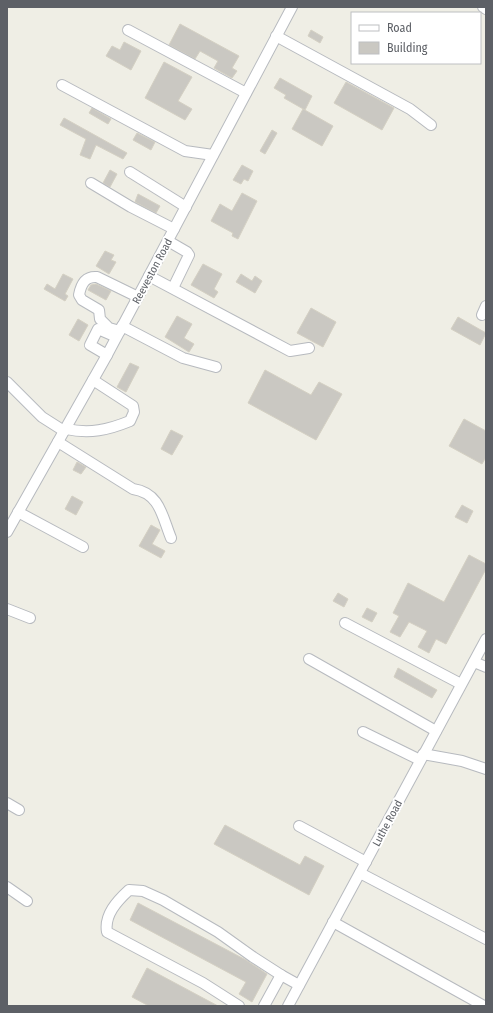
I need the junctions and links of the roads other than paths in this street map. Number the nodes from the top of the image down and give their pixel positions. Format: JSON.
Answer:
{"nodes":[{"id":1,"x":292,"y":7,"type":"edge"},
{"id":2,"x":483,"y":7,"type":"edge"},
{"id":3,"x":486,"y":8,"type":"edge"},
{"id":4,"x":128,"y":30,"type":"dead end"},
{"id":5,"x":276,"y":36,"type":"junction"},
{"id":6,"x":62,"y":85,"type":"dead end"},
{"id":7,"x":246,"y":94,"type":"junction"},
{"id":8,"x":431,"y":125,"type":"dead end"},
{"id":9,"x":214,"y":155,"type":"junction"},
{"id":10,"x":130,"y":172,"type":"dead end"},
{"id":11,"x":91,"y":182,"type":"dead end"},
{"id":12,"x":186,"y":207,"type":"junction"},
{"id":13,"x":174,"y":230,"type":"junction"},
{"id":14,"x":168,"y":241,"type":"junction"},
{"id":15,"x":149,"y":276,"type":"junction"},
{"id":16,"x":172,"y":288,"type":"junction"},
{"id":17,"x":138,"y":297,"type":"junction"},
{"id":18,"x":119,"y":331,"type":"junction"},
{"id":19,"x":309,"y":348,"type":"dead end"},
{"id":20,"x":107,"y":355,"type":"junction"},
{"id":21,"x":216,"y":367,"type":"dead end"},
{"id":22,"x":93,"y":380,"type":"junction"},
{"id":23,"x":7,"y":382,"type":"edge"},
{"id":24,"x":65,"y":430,"type":"junction"},
{"id":25,"x":58,"y":442,"type":"junction"},
{"id":26,"x":18,"y":512,"type":"junction"},
{"id":27,"x":7,"y":532,"type":"edge"},
{"id":28,"x":171,"y":538,"type":"dead end"},
{"id":29,"x":82,"y":547,"type":"dead end"},
{"id":30,"x":7,"y":610,"type":"edge"},
{"id":31,"x":30,"y":618,"type":"dead end"},
{"id":32,"x":345,"y":623,"type":"dead end"},
{"id":33,"x":486,"y":640,"type":"edge"},
{"id":34,"x":309,"y":659,"type":"dead end"},
{"id":35,"x":474,"y":662,"type":"junction"},
{"id":36,"x":486,"y":668,"type":"edge"},
{"id":37,"x":461,"y":684,"type":"junction"},
{"id":38,"x":436,"y":731,"type":"junction"},
{"id":39,"x":363,"y":732,"type":"dead end"},
{"id":40,"x":422,"y":757,"type":"junction"},
{"id":41,"x":486,"y":769,"type":"edge"},
{"id":42,"x":7,"y":803,"type":"edge"},
{"id":43,"x":19,"y":810,"type":"dead end"},
{"id":44,"x":299,"y":826,"type":"dead end"},
{"id":45,"x":366,"y":862,"type":"junction"},
{"id":46,"x":360,"y":873,"type":"junction"},
{"id":47,"x":7,"y":887,"type":"edge"},
{"id":48,"x":27,"y":901,"type":"dead end"},
{"id":49,"x":333,"y":922,"type":"junction"},
{"id":50,"x":486,"y":939,"type":"edge"},
{"id":51,"x":281,"y":975,"type":"junction"},
{"id":52,"x":299,"y":985,"type":"junction"},
{"id":53,"x":239,"y":1006,"type":"edge"},
{"id":54,"x":264,"y":1006,"type":"edge"},
{"id":55,"x":288,"y":1006,"type":"edge"},
{"id":56,"x":484,"y":1006,"type":"edge"}],
"edges":[{"from":1,"to":5,"type":"street","name":"Reeveston Road"},
{"from":2,"to":3,"type":"street"},
{"from":4,"to":7,"type":"street"},
{"from":5,"to":7,"type":"street","name":"Reeveston Road"},
{"from":5,"to":8,"type":"street"},
{"from":6,"to":9,"type":"street"},
{"from":7,"to":9,"type":"street","name":"Reeveston Road"},
{"from":9,"to":12,"type":"street","name":"Reeveston Road"},
{"from":10,"to":12,"type":"street"},
{"from":11,"to":13,"type":"street"},
{"from":12,"to":13,"type":"street","name":"Reeveston Road"},
{"from":13,"to":14,"type":"street","name":"Reeveston Road"},
{"from":14,"to":15,"type":"street","name":"Reeveston Road"},
{"from":14,"to":16,"type":"street"},
{"from":15,"to":16,"type":"street"},
{"from":15,"to":17,"type":"street","name":"Reeveston Road"},
{"from":16,"to":19,"type":"street"},
{"from":17,"to":18,"type":"street","name":"Reeveston Road"},
{"from":17,"to":18,"type":"street"},
{"from":18,"to":20,"type":"street","name":"Reeveston Road"},
{"from":18,"to":20,"type":"street"},
{"from":18,"to":21,"type":"street"},
{"from":20,"to":22,"type":"street","name":"Reeveston Road"},
{"from":22,"to":24,"type":"street","name":"Reeveston Road"},
{"from":22,"to":24,"type":"street"},
{"from":23,"to":24,"type":"street"},
{"from":24,"to":25,"type":"street","name":"Reeveston Road"},
{"from":25,"to":26,"type":"street","name":"Reeveston Road"},
{"from":25,"to":28,"type":"street"},
{"from":26,"to":27,"type":"street","name":"Reeveston Road"},
{"from":26,"to":29,"type":"street"},
{"from":30,"to":31,"type":"street"},
{"from":32,"to":37,"type":"street"},
{"from":33,"to":35,"type":"street","name":"Luthe Road"},
{"from":34,"to":38,"type":"street"},
{"from":35,"to":36,"type":"street"},
{"from":35,"to":37,"type":"street","name":"Luthe Road"},
{"from":37,"to":38,"type":"street","name":"Luthe Road"},
{"from":38,"to":40,"type":"street","name":"Luthe Road"},
{"from":39,"to":40,"type":"street"},
{"from":40,"to":41,"type":"street"},
{"from":40,"to":45,"type":"street","name":"Luthe Road"},
{"from":42,"to":43,"type":"street"},
{"from":44,"to":45,"type":"street"},
{"from":45,"to":46,"type":"street","name":"Luthe Road"},
{"from":46,"to":49,"type":"street","name":"Luthe Road"},
{"from":46,"to":50,"type":"street"},
{"from":47,"to":48,"type":"street"},
{"from":49,"to":52,"type":"street","name":"Luthe Road"},
{"from":49,"to":56,"type":"street"},
{"from":51,"to":52,"type":"street"},
{"from":51,"to":53,"type":"street"},
{"from":51,"to":54,"type":"street"},
{"from":52,"to":55,"type":"street","name":"Luthe Road"}]}
